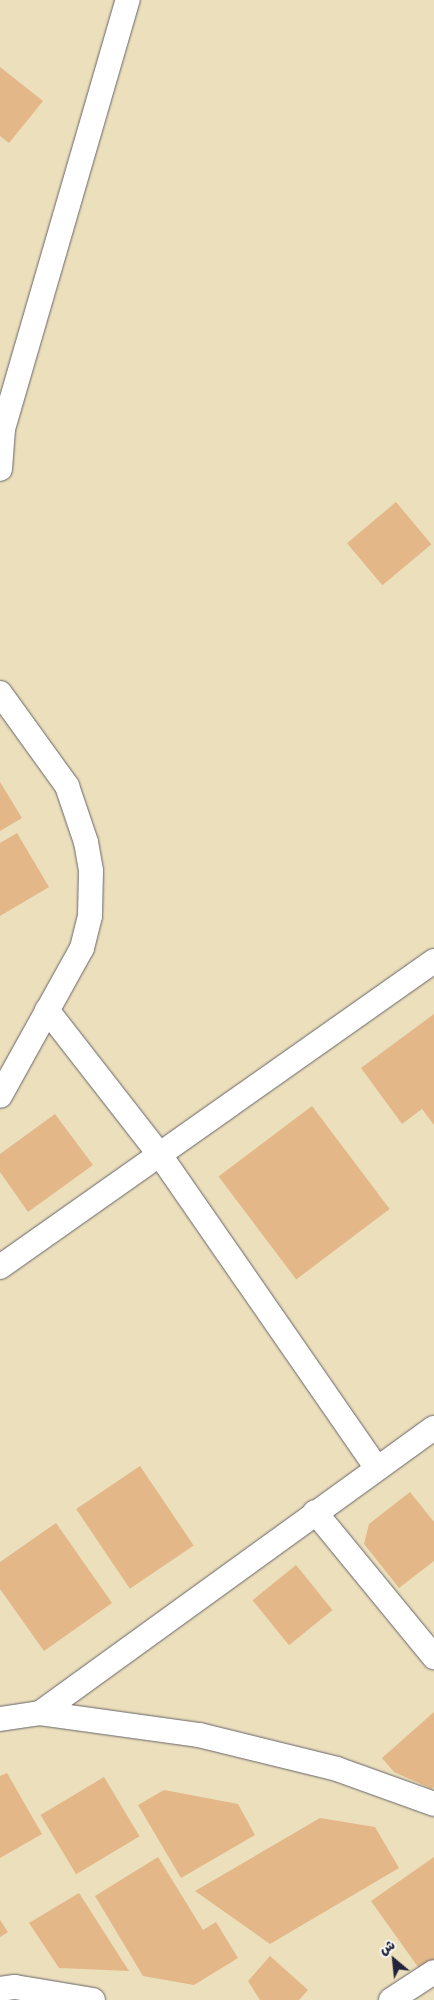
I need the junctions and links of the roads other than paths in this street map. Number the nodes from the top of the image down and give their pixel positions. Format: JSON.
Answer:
{"nodes":[{"id":1,"x":128,"y":0,"type":"edge"},
{"id":2,"x":1,"y":430,"type":"edge"},
{"id":3,"x":0,"y":469,"type":"edge"},
{"id":4,"x":0,"y":693,"type":"edge"},
{"id":5,"x":434,"y":961,"type":"edge"},
{"id":6,"x":47,"y":1010,"type":"junction"},
{"id":7,"x":0,"y":1096,"type":"edge"},
{"id":8,"x":160,"y":1155,"type":"junction"},
{"id":9,"x":0,"y":1267,"type":"edge"},
{"id":10,"x":434,"y":1428,"type":"edge"},
{"id":11,"x":376,"y":1467,"type":"junction"},
{"id":12,"x":315,"y":1512,"type":"junction"},
{"id":13,"x":434,"y":1657,"type":"edge"},
{"id":14,"x":40,"y":1713,"type":"junction"},
{"id":15,"x":0,"y":1719,"type":"edge"},
{"id":16,"x":434,"y":1804,"type":"edge"},
{"id":17,"x":434,"y":1972,"type":"edge"},
{"id":18,"x":0,"y":1989,"type":"edge"},
{"id":19,"x":93,"y":2000,"type":"edge"},
{"id":20,"x":391,"y":2000,"type":"edge"}],
"edges":[{"from":1,"to":2,"type":"street"},
{"from":2,"to":3,"type":"street"},
{"from":4,"to":6,"type":"street"},
{"from":5,"to":8,"type":"street"},
{"from":6,"to":7,"type":"street"},
{"from":6,"to":8,"type":"street"},
{"from":8,"to":9,"type":"street"},
{"from":8,"to":11,"type":"street"},
{"from":10,"to":11,"type":"street"},
{"from":11,"to":12,"type":"street"},
{"from":12,"to":13,"type":"street"},
{"from":12,"to":14,"type":"street"},
{"from":14,"to":15,"type":"street"},
{"from":14,"to":16,"type":"street"},
{"from":17,"to":20,"type":"street"},
{"from":18,"to":19,"type":"street"}]}
